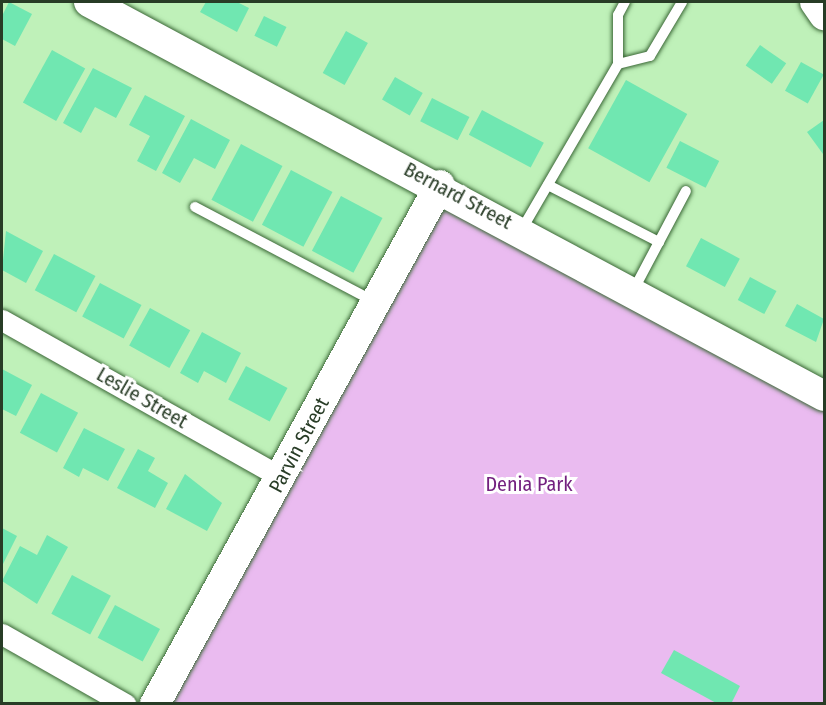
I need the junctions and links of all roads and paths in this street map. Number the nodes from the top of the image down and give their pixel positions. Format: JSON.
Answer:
{"nodes":[{"id":1,"x":89,"y":2,"type":"edge"},
{"id":2,"x":625,"y":2,"type":"edge"},
{"id":3,"x":682,"y":2,"type":"edge"},
{"id":4,"x":815,"y":2,"type":"edge"},
{"id":5,"x":825,"y":15,"type":"edge"},
{"id":6,"x":618,"y":63,"type":"junction"},
{"id":7,"x":548,"y":184,"type":"junction"},
{"id":8,"x":441,"y":185,"type":"junction"},
{"id":9,"x":686,"y":191,"type":"dead end"},
{"id":10,"x":195,"y":207,"type":"dead end"},
{"id":11,"x":522,"y":230,"type":"junction"},
{"id":12,"x":659,"y":242,"type":"junction"},
{"id":13,"x":633,"y":291,"type":"junction"},
{"id":14,"x":375,"y":302,"type":"junction"},
{"id":15,"x":2,"y":320,"type":"edge"},
{"id":16,"x":825,"y":396,"type":"edge"},
{"id":17,"x":282,"y":478,"type":"junction"},
{"id":18,"x":2,"y":634,"type":"edge"},
{"id":19,"x":125,"y":704,"type":"edge"},
{"id":20,"x":155,"y":704,"type":"edge"}],
"edges":[{"from":1,"to":8,"type":"street","name":"Bernard Street"},
{"from":2,"to":6,"type":"lane"},
{"from":3,"to":6,"type":"lane"},
{"from":4,"to":5,"type":"street"},
{"from":6,"to":7,"type":"lane"},
{"from":7,"to":11,"type":"lane"},
{"from":7,"to":12,"type":"lane"},
{"from":8,"to":11,"type":"street","name":"Bernard Street"},
{"from":8,"to":14,"type":"street","name":"Parvin Street"},
{"from":9,"to":12,"type":"lane"},
{"from":10,"to":14,"type":"lane"},
{"from":11,"to":13,"type":"street","name":"Bernard Street"},
{"from":12,"to":13,"type":"lane"},
{"from":13,"to":16,"type":"street","name":"Bernard Street"},
{"from":14,"to":17,"type":"street","name":"Parvin Street"},
{"from":15,"to":17,"type":"street","name":"Leslie Street"},
{"from":17,"to":20,"type":"street","name":"Parvin Street"},
{"from":18,"to":19,"type":"street"}]}
